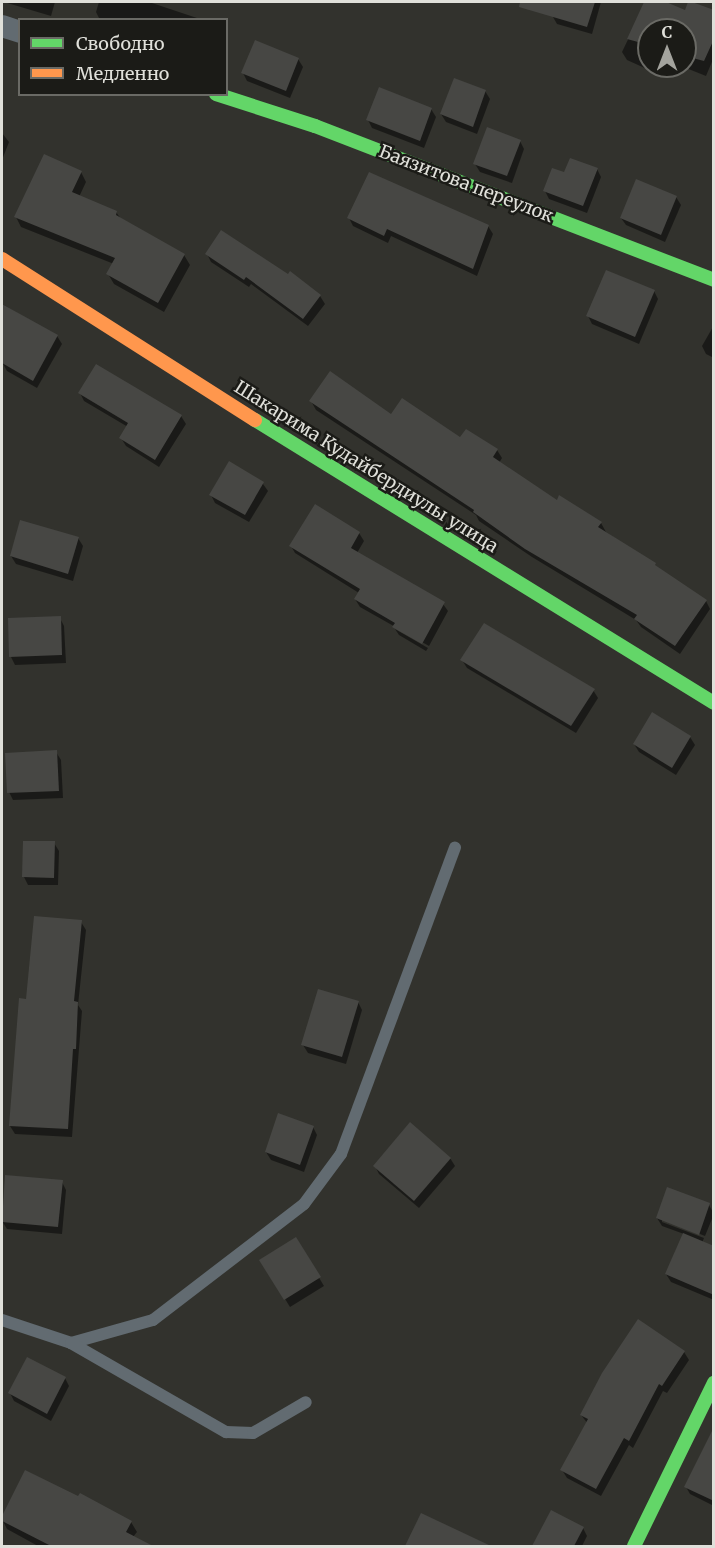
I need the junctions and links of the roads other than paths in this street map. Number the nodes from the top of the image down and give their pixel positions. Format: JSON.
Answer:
{"nodes":[{"id":1,"x":2,"y":26,"type":"edge"},
{"id":2,"x":18,"y":31,"type":"edge"},
{"id":3,"x":222,"y":96,"type":"edge"},
{"id":4,"x":2,"y":259,"type":"edge"},
{"id":5,"x":714,"y":280,"type":"edge"},
{"id":6,"x":714,"y":703,"type":"edge"},
{"id":7,"x":455,"y":848,"type":"dead end"},
{"id":8,"x":2,"y":1320,"type":"edge"},
{"id":9,"x":71,"y":1343,"type":"junction"},
{"id":10,"x":714,"y":1383,"type":"edge"},
{"id":11,"x":306,"y":1402,"type":"dead end"},
{"id":12,"x":634,"y":1546,"type":"edge"}],
"edges":[{"from":1,"to":2,"type":"street"},
{"from":3,"to":5,"type":"street","name":"Баязитова переулок"},
{"from":4,"to":6,"type":"street","name":"Шакарима Кудайбердиулы улица"},
{"from":7,"to":9,"type":"lane"},
{"from":8,"to":9,"type":"lane"},
{"from":9,"to":11,"type":"lane"},
{"from":10,"to":12,"type":"street"}]}
